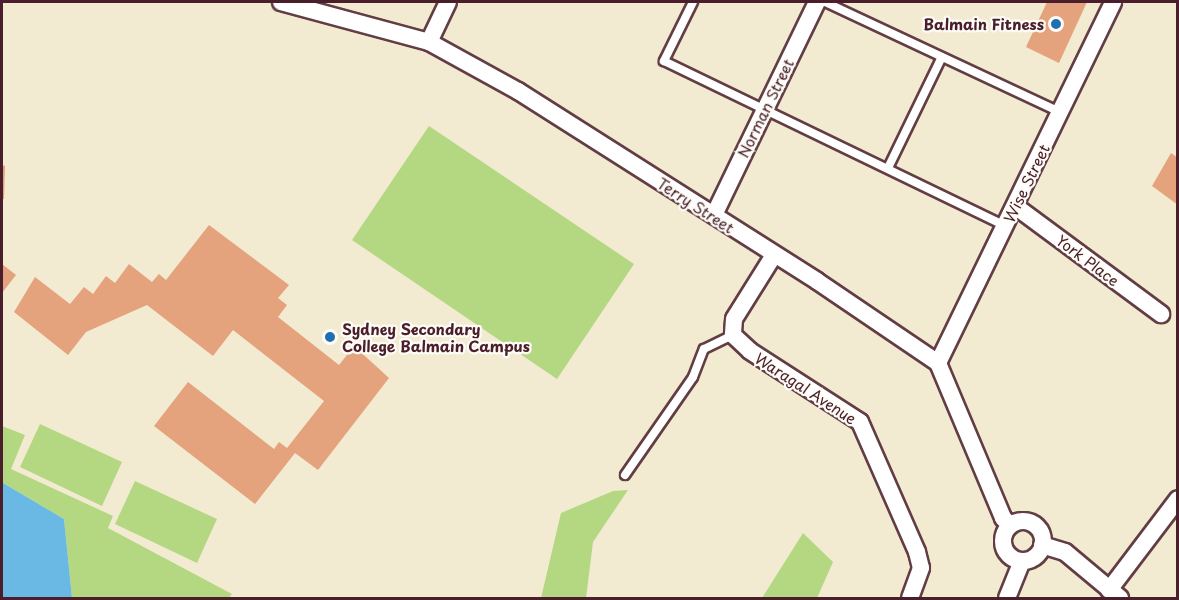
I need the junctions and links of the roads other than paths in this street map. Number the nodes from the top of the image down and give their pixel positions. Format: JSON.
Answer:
{"nodes":[{"id":1,"x":281,"y":2,"type":"edge"},
{"id":2,"x":448,"y":2,"type":"edge"},
{"id":3,"x":693,"y":2,"type":"edge"},
{"id":4,"x":817,"y":2,"type":"edge"},
{"id":5,"x":825,"y":2,"type":"edge"},
{"id":6,"x":1113,"y":2,"type":"edge"},
{"id":7,"x":429,"y":42,"type":"junction"},
{"id":8,"x":942,"y":57,"type":"junction"},
{"id":9,"x":765,"y":110,"type":"junction"},
{"id":10,"x":1061,"y":113,"type":"junction"},
{"id":11,"x":888,"y":168,"type":"junction"},
{"id":12,"x":1015,"y":206,"type":"junction"},
{"id":13,"x":714,"y":215,"type":"junction"},
{"id":14,"x":1005,"y":226,"type":"junction"},
{"id":15,"x":774,"y":255,"type":"junction"},
{"id":16,"x":1161,"y":314,"type":"dead end"},
{"id":17,"x":734,"y":335,"type":"junction"},
{"id":18,"x":938,"y":363,"type":"junction"},
{"id":19,"x":625,"y":475,"type":"dead end"},
{"id":20,"x":1178,"y":499,"type":"edge"},
{"id":21,"x":1010,"y":525,"type":"junction"},
{"id":22,"x":1042,"y":545,"type":"junction"},
{"id":23,"x":1022,"y":561,"type":"junction"},
{"id":24,"x":1115,"y":594,"type":"edge"},
{"id":25,"x":910,"y":598,"type":"edge"},
{"id":26,"x":1007,"y":598,"type":"edge"}],
"edges":[{"from":1,"to":7,"type":"street","name":"Terry Street"},
{"from":2,"to":7,"type":"street"},
{"from":3,"to":9,"type":"lane"},
{"from":4,"to":9,"type":"street","name":"Norman Street"},
{"from":5,"to":8,"type":"lane"},
{"from":6,"to":10,"type":"street","name":"Wise Street"},
{"from":7,"to":13,"type":"street","name":"Terry Street"},
{"from":8,"to":10,"type":"lane"},
{"from":8,"to":11,"type":"lane"},
{"from":9,"to":11,"type":"lane"},
{"from":9,"to":13,"type":"street","name":"Norman Street"},
{"from":10,"to":12,"type":"street","name":"Wise Street"},
{"from":11,"to":14,"type":"lane"},
{"from":12,"to":14,"type":"street","name":"Wise Street"},
{"from":12,"to":16,"type":"street","name":"York Place"},
{"from":13,"to":15,"type":"street","name":"Terry Street"},
{"from":14,"to":18,"type":"street","name":"Wise Street"},
{"from":15,"to":17,"type":"street"},
{"from":15,"to":18,"type":"street","name":"Terry Street"},
{"from":17,"to":19,"type":"lane"},
{"from":17,"to":25,"type":"street","name":"Waragal Avenue"},
{"from":18,"to":21,"type":"street"},
{"from":20,"to":24,"type":"street"},
{"from":21,"to":22,"type":"street"},
{"from":21,"to":23,"type":"street"},
{"from":22,"to":23,"type":"street"},
{"from":22,"to":24,"type":"street"},
{"from":23,"to":26,"type":"street"}]}
